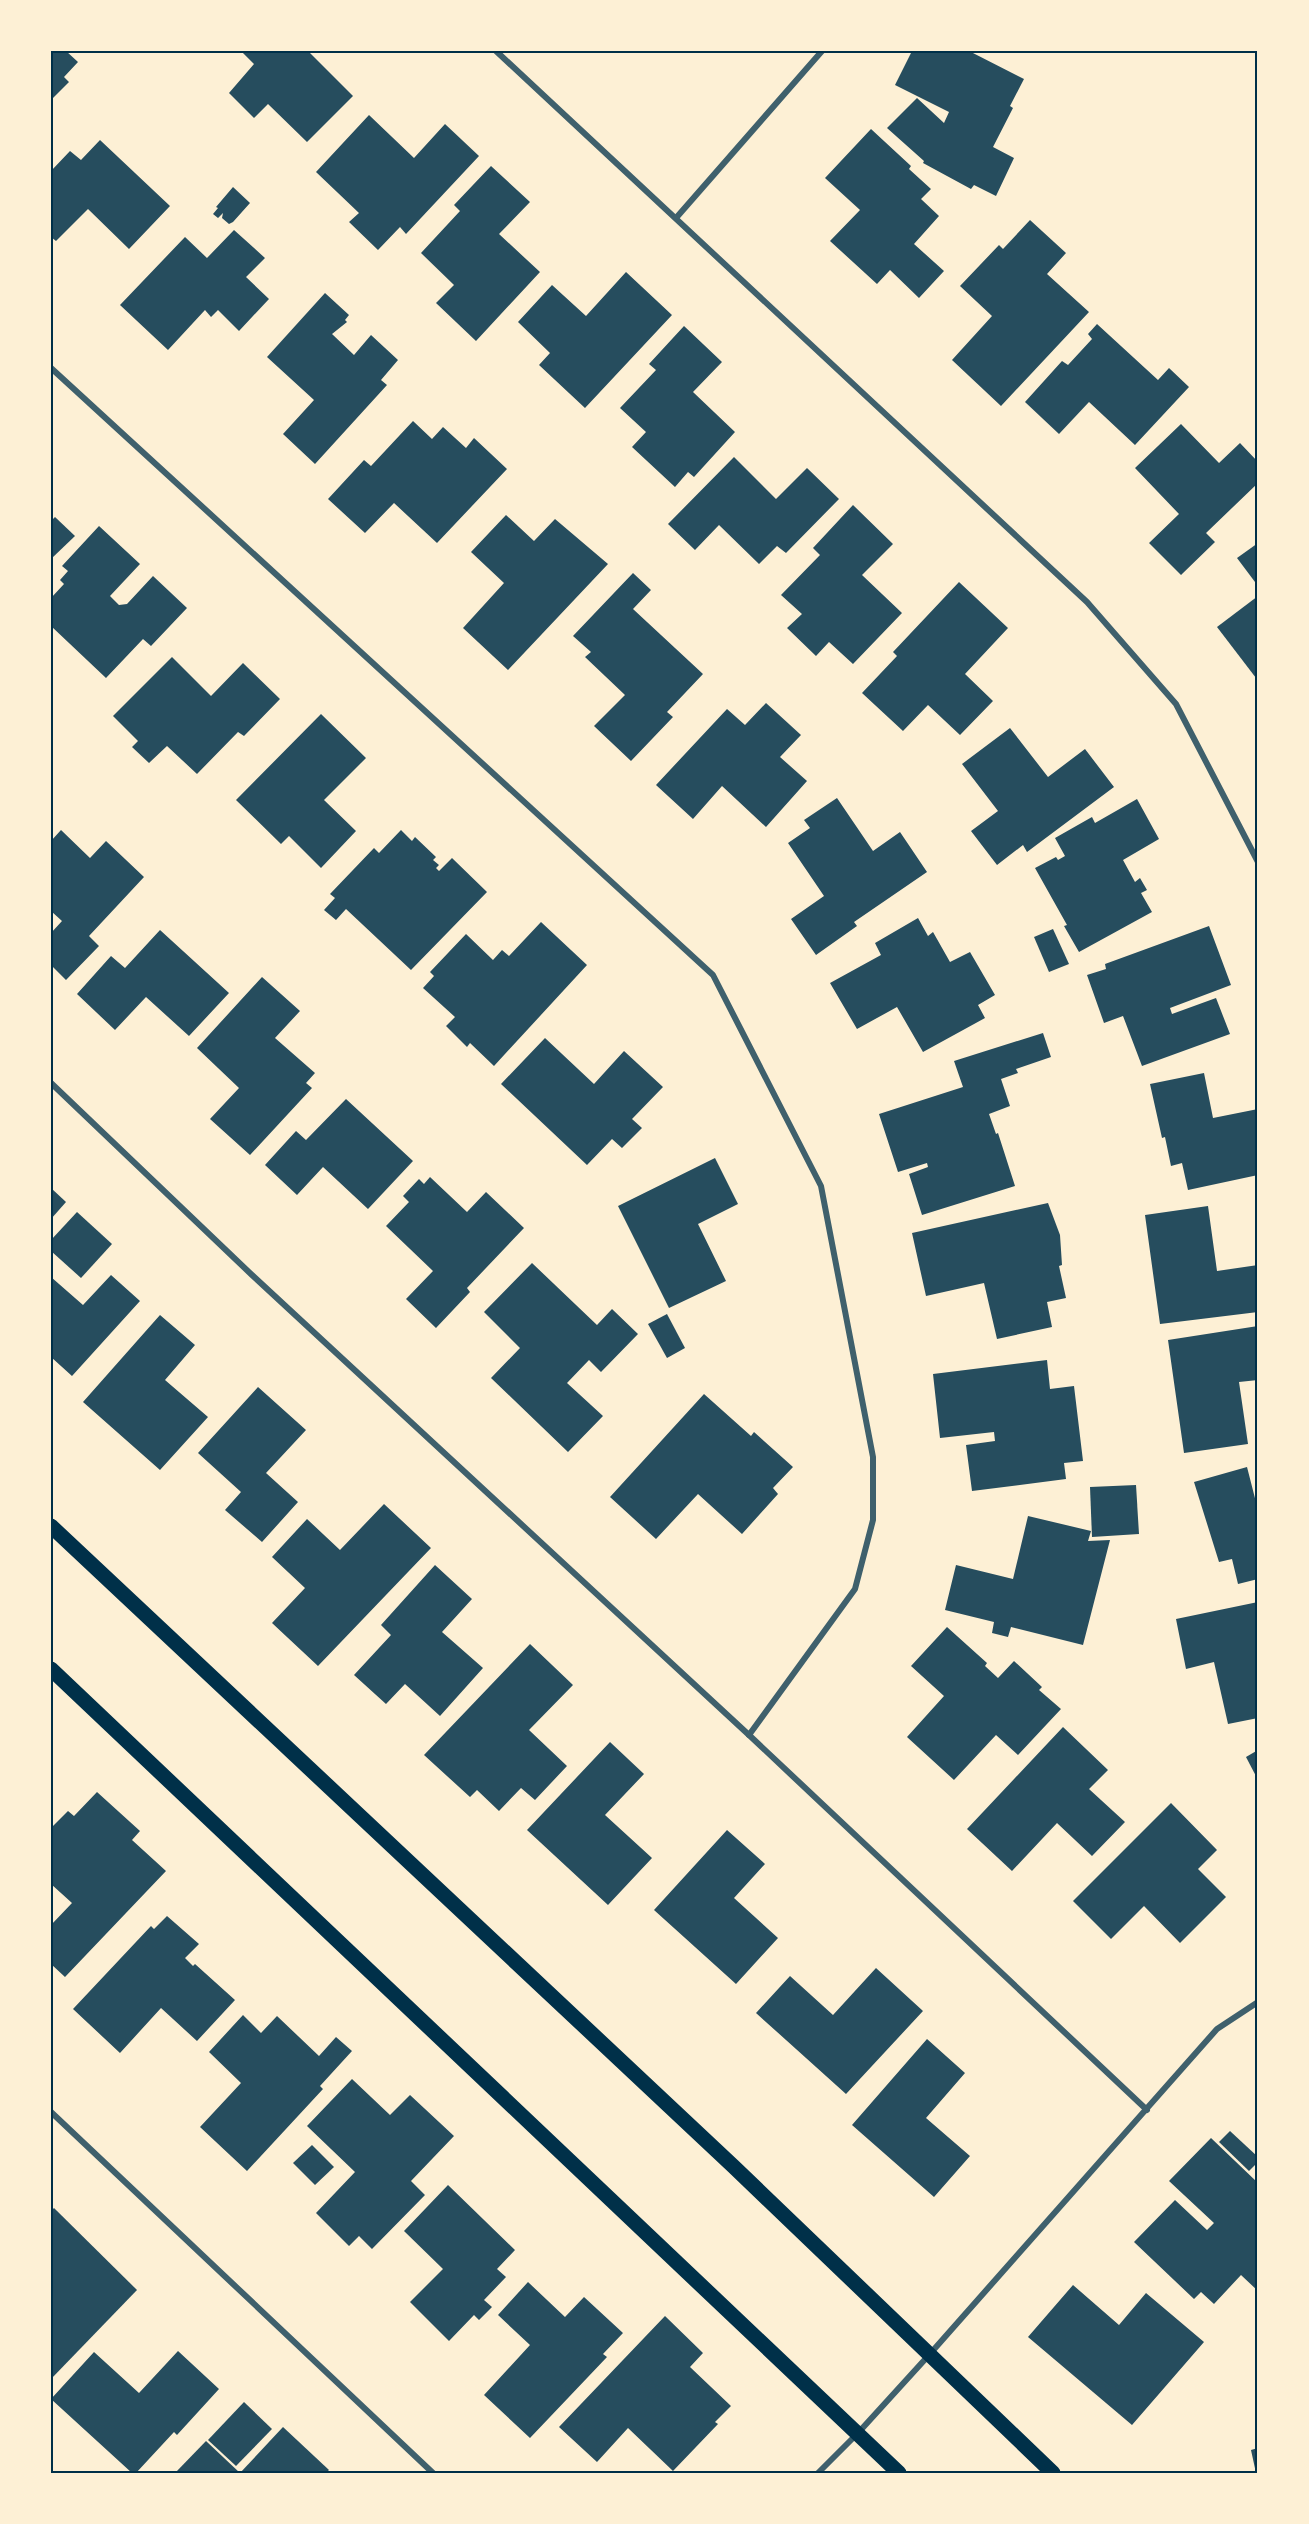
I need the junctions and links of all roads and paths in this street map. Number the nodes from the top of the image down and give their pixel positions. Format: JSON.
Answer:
{"nodes":[{"id":1,"x":496,"y":51,"type":"edge"},
{"id":2,"x":822,"y":51,"type":"edge"},
{"id":3,"x":676,"y":218,"type":"junction"},
{"id":4,"x":51,"y":368,"type":"edge"},
{"id":5,"x":1258,"y":862,"type":"edge"},
{"id":6,"x":51,"y":1083,"type":"edge"},
{"id":7,"x":51,"y":1526,"type":"edge"},
{"id":8,"x":51,"y":1669,"type":"edge"},
{"id":9,"x":749,"y":1735,"type":"junction"},
{"id":10,"x":1258,"y":2002,"type":"edge"},
{"id":11,"x":1147,"y":2110,"type":"junction"},
{"id":12,"x":51,"y":2112,"type":"edge"},
{"id":13,"x":929,"y":2355,"type":"junction"},
{"id":14,"x":858,"y":2433,"type":"junction"},
{"id":15,"x":433,"y":2473,"type":"edge"},
{"id":16,"x":818,"y":2473,"type":"edge"},
{"id":17,"x":899,"y":2473,"type":"edge"},
{"id":18,"x":1053,"y":2473,"type":"edge"}],
"edges":[{"from":1,"to":3,"type":"street"},
{"from":2,"to":3,"type":"street"},
{"from":3,"to":5,"type":"street"},
{"from":4,"to":9,"type":"street"},
{"from":6,"to":9,"type":"street"},
{"from":7,"to":13,"type":"main road"},
{"from":8,"to":14,"type":"main road"},
{"from":9,"to":11,"type":"street"},
{"from":10,"to":11,"type":"street"},
{"from":11,"to":13,"type":"street"},
{"from":12,"to":15,"type":"street"},
{"from":13,"to":14,"type":"street"},
{"from":13,"to":18,"type":"main road"},
{"from":14,"to":16,"type":"street"},
{"from":14,"to":17,"type":"main road"}]}
